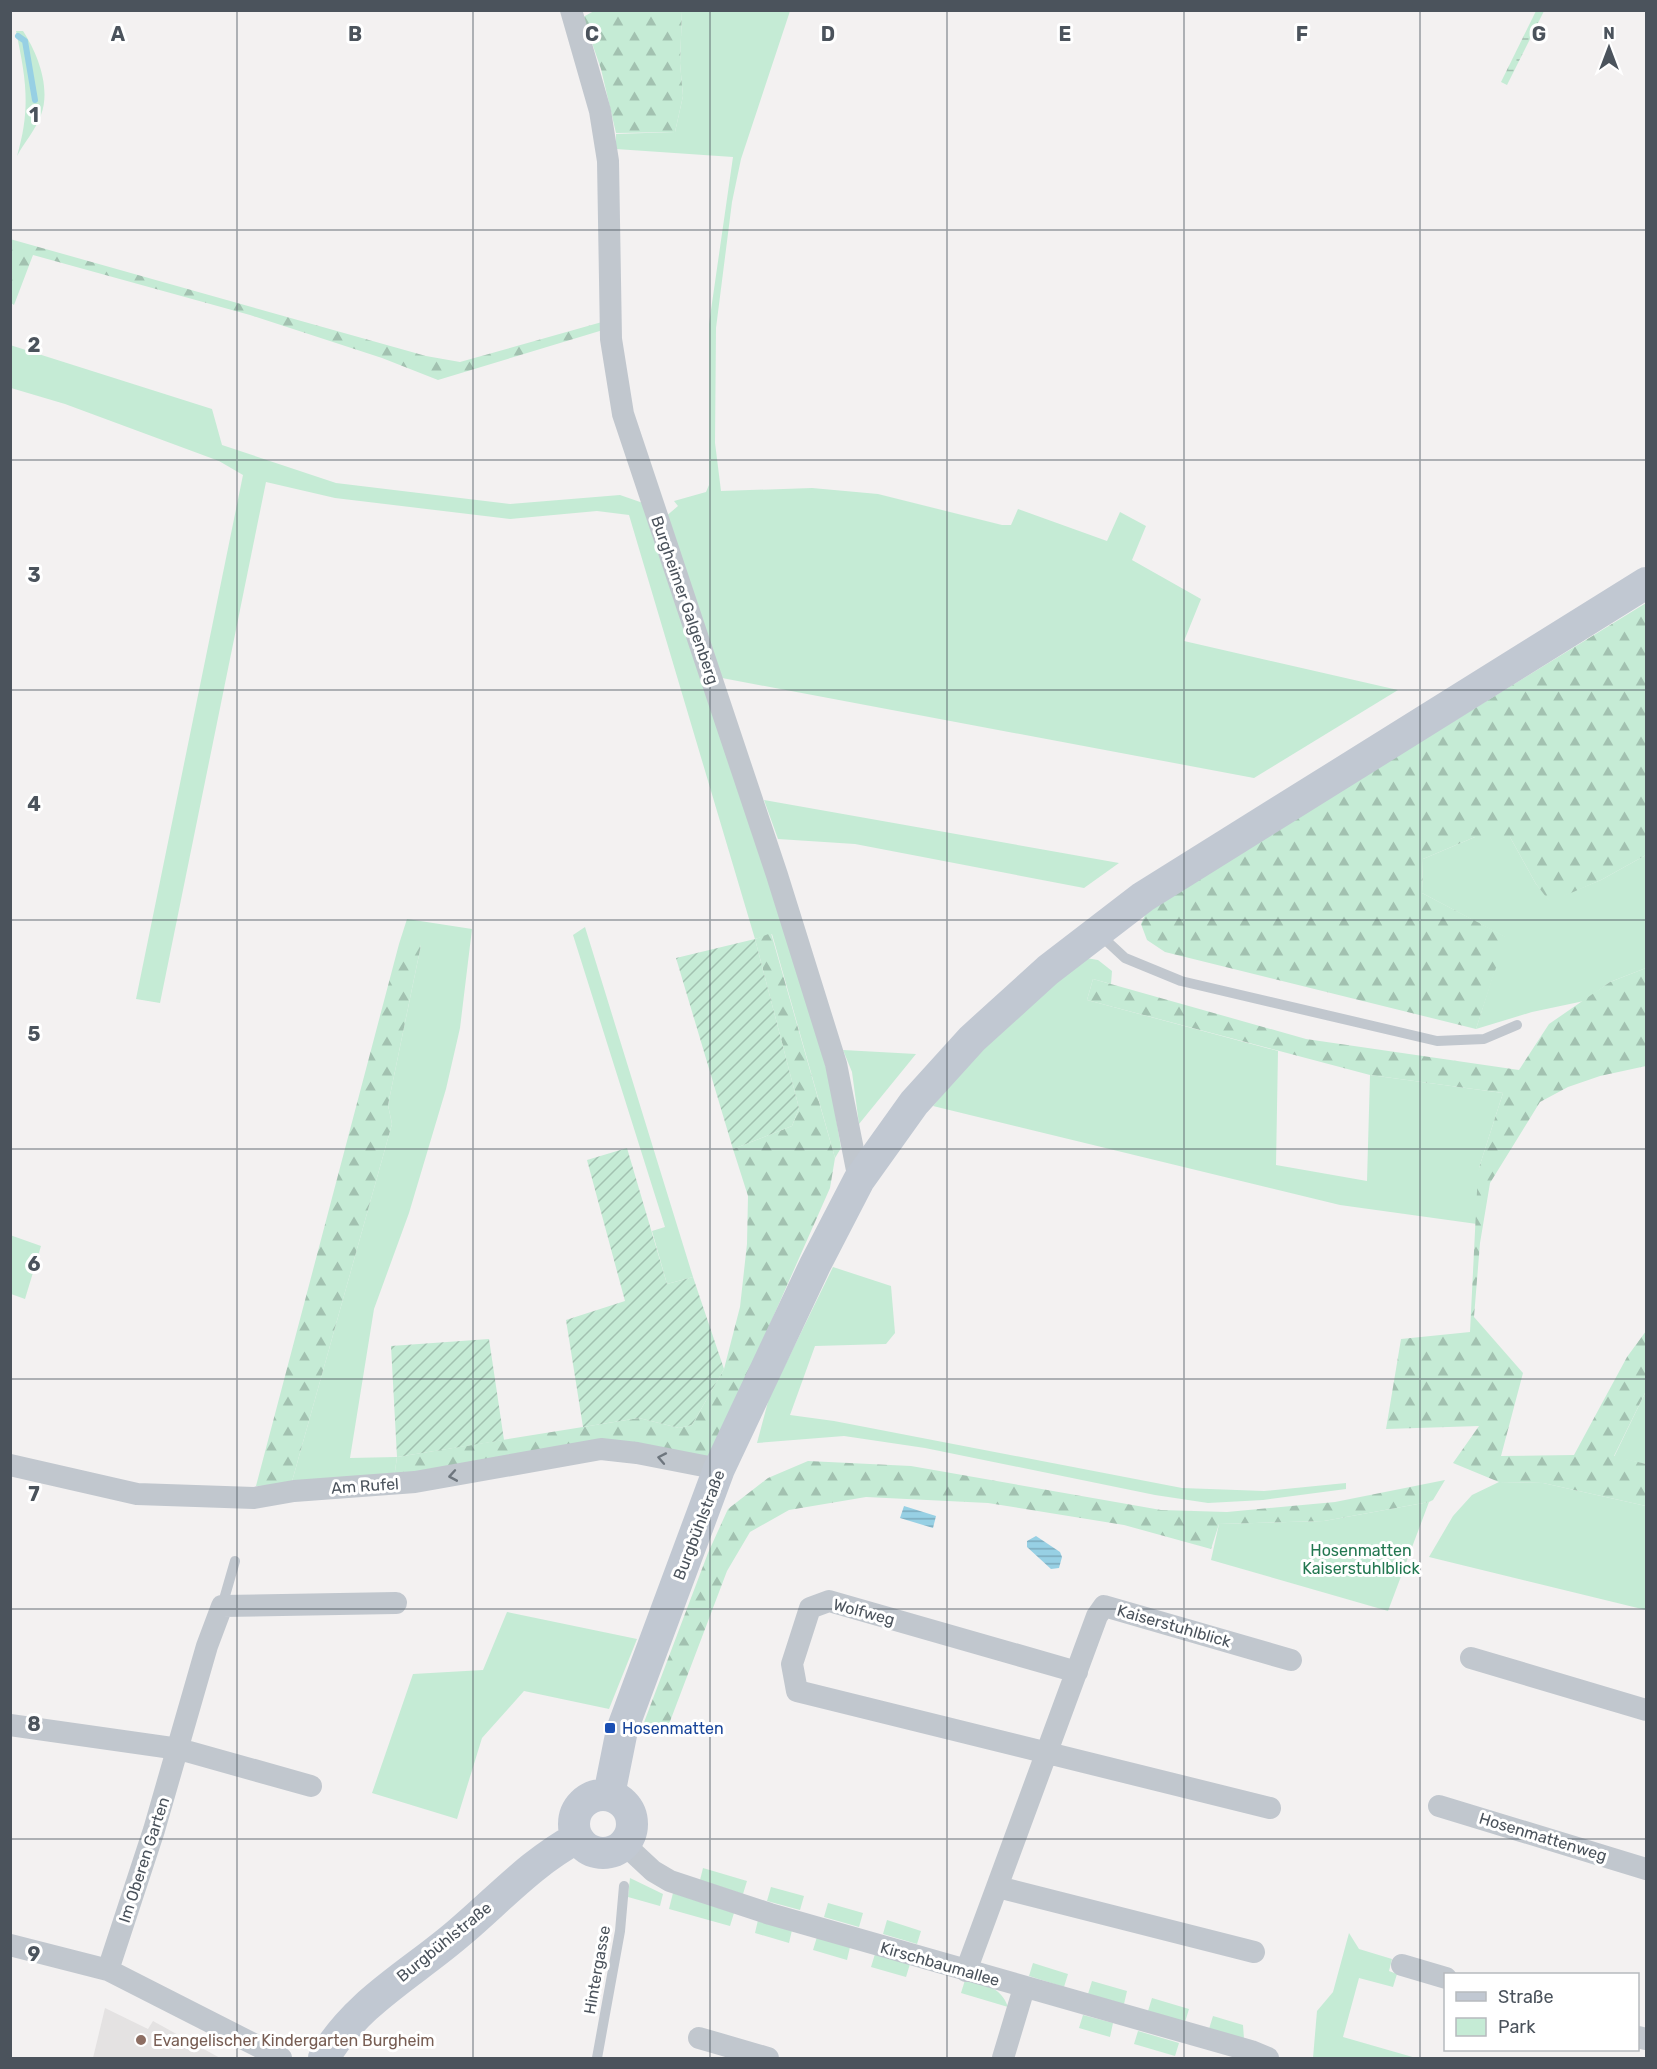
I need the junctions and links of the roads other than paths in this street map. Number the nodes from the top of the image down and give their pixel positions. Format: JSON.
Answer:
{"nodes":[{"id":1,"x":571,"y":10,"type":"edge"},
{"id":2,"x":1647,"y":583,"type":"edge"},
{"id":3,"x":1097,"y":932,"type":"junction"},
{"id":4,"x":1518,"y":1025,"type":"dead end"},
{"id":5,"x":859,"y":1180,"type":"junction"},
{"id":6,"x":10,"y":1465,"type":"edge"},
{"id":7,"x":719,"y":1469,"type":"junction"},
{"id":8,"x":235,"y":1561,"type":"dead end"},
{"id":9,"x":396,"y":1603,"type":"dead end"},
{"id":10,"x":222,"y":1606,"type":"junction"},
{"id":11,"x":1471,"y":1658,"type":"dead end"},
{"id":12,"x":1291,"y":1660,"type":"dead end"},
{"id":13,"x":1077,"y":1672,"type":"junction"},
{"id":14,"x":1647,"y":1710,"type":"edge"},
{"id":15,"x":10,"y":1725,"type":"edge"},
{"id":16,"x":179,"y":1749,"type":"junction"},
{"id":17,"x":1047,"y":1752,"type":"junction"},
{"id":18,"x":311,"y":1786,"type":"dead end"},
{"id":19,"x":609,"y":1795,"type":"junction"},
{"id":20,"x":1439,"y":1806,"type":"dead end"},
{"id":21,"x":1270,"y":1808,"type":"dead end"},
{"id":22,"x":577,"y":1838,"type":"junction"},
{"id":23,"x":624,"y":1844,"type":"junction"},
{"id":24,"x":1647,"y":1869,"type":"edge"},
{"id":25,"x":624,"y":1886,"type":"dead end"},
{"id":26,"x":998,"y":1887,"type":"junction"},
{"id":27,"x":10,"y":1945,"type":"edge"},
{"id":28,"x":1254,"y":1952,"type":"dead end"},
{"id":29,"x":1402,"y":1965,"type":"dead end"},
{"id":30,"x":108,"y":1970,"type":"junction"},
{"id":31,"x":966,"y":1971,"type":"junction"},
{"id":32,"x":1444,"y":1977,"type":"edge"},
{"id":33,"x":1024,"y":1988,"type":"junction"},
{"id":34,"x":699,"y":2038,"type":"dead end"},
{"id":35,"x":1259,"y":2054,"type":"edge"},
{"id":36,"x":281,"y":2058,"type":"edge"},
{"id":37,"x":324,"y":2058,"type":"edge"},
{"id":38,"x":597,"y":2058,"type":"edge"},
{"id":39,"x":768,"y":2058,"type":"edge"},
{"id":40,"x":1003,"y":2058,"type":"edge"}],
"edges":[{"from":1,"to":5,"type":"street","name":"Burgheimer Galgenberg"},
{"from":2,"to":3,"type":"street","name":"Burgbühlstraße"},
{"from":3,"to":4,"type":"lane"},
{"from":3,"to":5,"type":"street","name":"Burgbühlstraße"},
{"from":5,"to":7,"type":"street","name":"Burgbühlstraße"},
{"from":7,"to":6,"type":"street","name":"Am Rufel","one_way":true},
{"from":7,"to":19,"type":"street","name":"Burgbühlstraße"},
{"from":8,"to":10,"type":"lane","name":"Im Oberen Garten"},
{"from":9,"to":10,"type":"street"},
{"from":10,"to":16,"type":"street","name":"Im Oberen Garten"},
{"from":11,"to":14,"type":"street"},
{"from":12,"to":13,"type":"street","name":"Kaiserstuhlblick"},
{"from":13,"to":17,"type":"street","name":"Kaiserstuhlblick"},
{"from":13,"to":17,"type":"street","name":"Wolfweg"},
{"from":15,"to":16,"type":"street"},
{"from":16,"to":18,"type":"street"},
{"from":16,"to":30,"type":"street","name":"Im Oberen Garten"},
{"from":17,"to":21,"type":"street"},
{"from":17,"to":26,"type":"street","name":"Kaiserstuhlblick"},
{"from":19,"to":22,"type":"street"},
{"from":19,"to":23,"type":"street"},
{"from":20,"to":24,"type":"street","name":"Hosenmattenweg"},
{"from":22,"to":23,"type":"street"},
{"from":22,"to":37,"type":"street","name":"Burgbühlstraße"},
{"from":23,"to":31,"type":"street","name":"Kirschbaumallee"},
{"from":25,"to":38,"type":"lane","name":"Hintergasse"},
{"from":26,"to":28,"type":"street"},
{"from":26,"to":31,"type":"street","name":"Kaiserstuhlblick"},
{"from":27,"to":30,"type":"street"},
{"from":29,"to":32,"type":"street"},
{"from":30,"to":36,"type":"street"},
{"from":31,"to":33,"type":"street","name":"Kirschbaumallee"},
{"from":33,"to":35,"type":"street","name":"Kirschbaumallee"},
{"from":33,"to":40,"type":"street"},
{"from":34,"to":39,"type":"street"}]}
